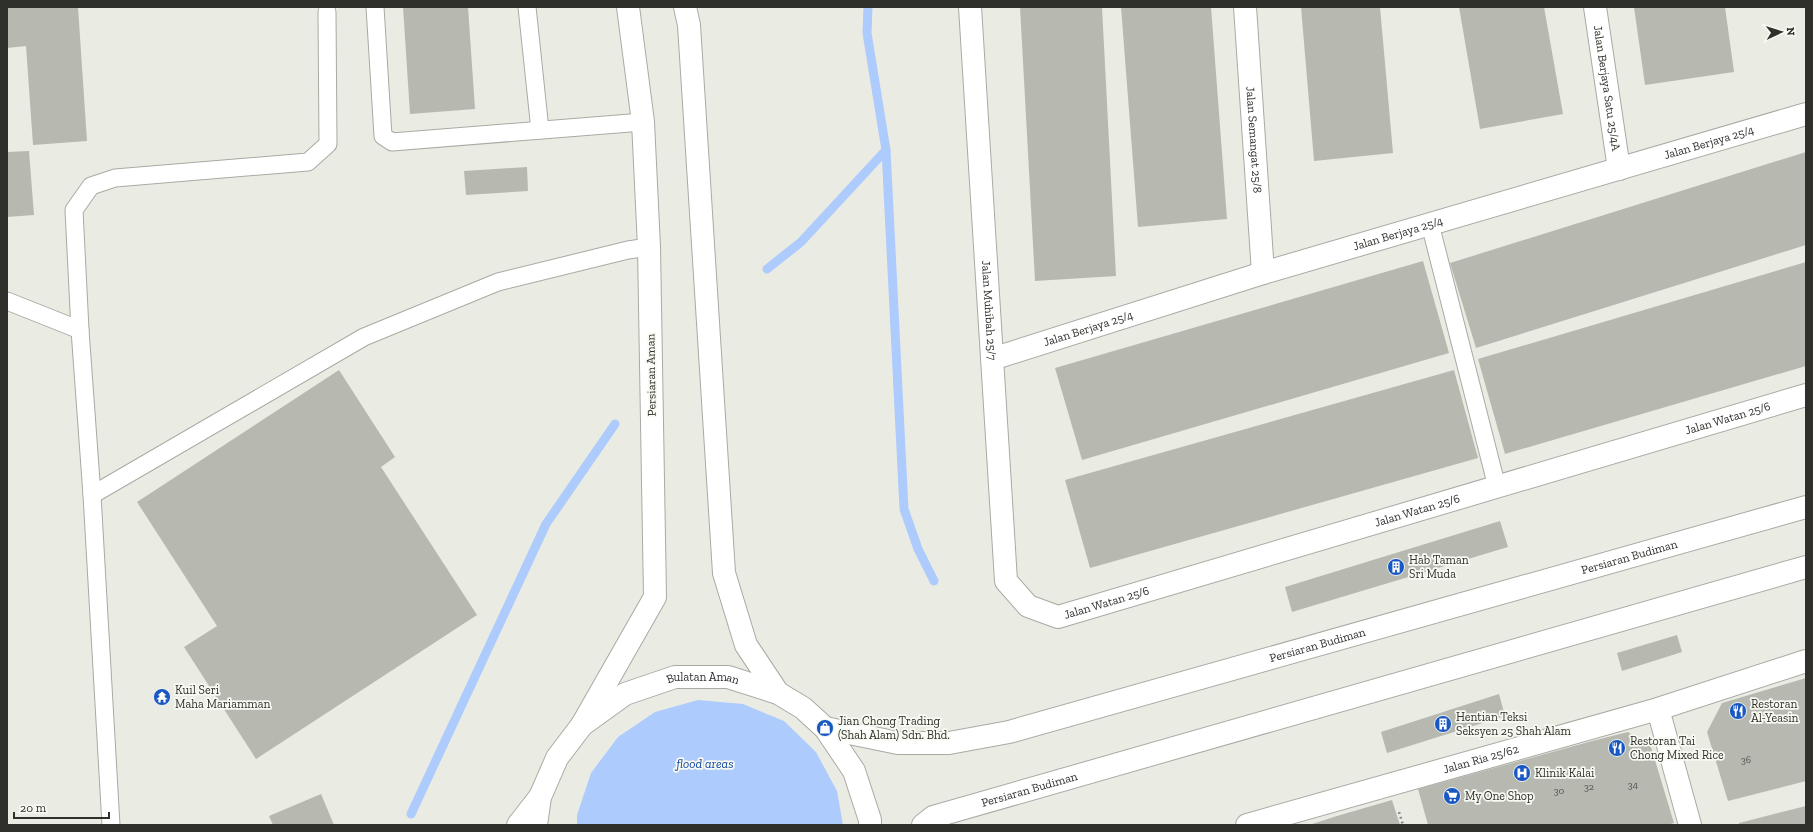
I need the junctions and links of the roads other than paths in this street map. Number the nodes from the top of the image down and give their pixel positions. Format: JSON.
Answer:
{"nodes":[{"id":1,"x":375,"y":7,"type":"edge"},
{"id":2,"x":527,"y":7,"type":"edge"},
{"id":3,"x":628,"y":7,"type":"edge"},
{"id":4,"x":685,"y":7,"type":"edge"},
{"id":5,"x":970,"y":7,"type":"edge"},
{"id":6,"x":1245,"y":7,"type":"edge"},
{"id":7,"x":1595,"y":7,"type":"edge"},
{"id":8,"x":327,"y":12,"type":"dead end"},
{"id":9,"x":1806,"y":114,"type":"edge"},
{"id":10,"x":643,"y":122,"type":"junction"},
{"id":11,"x":540,"y":130,"type":"junction"},
{"id":12,"x":1619,"y":169,"type":"junction"},
{"id":13,"x":1430,"y":224,"type":"junction"},
{"id":14,"x":649,"y":247,"type":"junction"},
{"id":15,"x":1263,"y":273,"type":"junction"},
{"id":16,"x":7,"y":301,"type":"edge"},
{"id":17,"x":80,"y":330,"type":"junction"},
{"id":18,"x":992,"y":359,"type":"junction"},
{"id":19,"x":1806,"y":395,"type":"edge"},
{"id":20,"x":1497,"y":487,"type":"junction"},
{"id":21,"x":92,"y":495,"type":"junction"},
{"id":22,"x":1806,"y":507,"type":"edge"},
{"id":23,"x":1806,"y":566,"type":"edge"},
{"id":24,"x":1028,"y":606,"type":"joint"},
{"id":25,"x":1806,"y":661,"type":"edge"},
{"id":26,"x":778,"y":693,"type":"junction"},
{"id":27,"x":1658,"y":709,"type":"junction"},
{"id":28,"x":582,"y":725,"type":"junction"},
{"id":29,"x":825,"y":728,"type":"junction"},
{"id":30,"x":540,"y":797,"type":"junction"},
{"id":31,"x":111,"y":825,"type":"edge"},
{"id":32,"x":518,"y":825,"type":"edge"},
{"id":33,"x":536,"y":825,"type":"edge"},
{"id":34,"x":870,"y":825,"type":"edge"},
{"id":35,"x":923,"y":825,"type":"edge"},
{"id":36,"x":1247,"y":825,"type":"edge"},
{"id":37,"x":1690,"y":825,"type":"edge"}],
"edges":[{"from":1,"to":11,"type":"lane"},
{"from":2,"to":11,"type":"lane"},
{"from":3,"to":10,"type":"street","name":"Persiaran Aman"},
{"from":4,"to":26,"type":"street"},
{"from":5,"to":18,"type":"street","name":"Jalan Muhibah 25/7"},
{"from":6,"to":15,"type":"street","name":"Jalan Semangat 25/8"},
{"from":7,"to":12,"type":"street","name":"Jalan Berjaya Satu 25/4A"},
{"from":8,"to":17,"type":"lane"},
{"from":9,"to":12,"type":"street","name":"Jalan Berjaya 25/4"},
{"from":10,"to":11,"type":"lane"},
{"from":10,"to":14,"type":"street","name":"Persiaran Aman"},
{"from":12,"to":13,"type":"street","name":"Jalan Berjaya 25/4"},
{"from":13,"to":15,"type":"street","name":"Jalan Berjaya 25/4"},
{"from":13,"to":20,"type":"lane"},
{"from":14,"to":21,"type":"lane"},
{"from":14,"to":28,"type":"street","name":"Persiaran Aman"},
{"from":15,"to":18,"type":"street","name":"Jalan Berjaya 25/4"},
{"from":16,"to":17,"type":"lane"},
{"from":17,"to":21,"type":"lane"},
{"from":18,"to":24,"type":"street","name":"Jalan Muhibah 25/7"},
{"from":19,"to":20,"type":"street","name":"Jalan Watan 25/6"},
{"from":20,"to":24,"type":"street","name":"Jalan Watan 25/6"},
{"from":21,"to":31,"type":"lane"},
{"from":22,"to":29,"type":"street","name":"Persiaran Budiman"},
{"from":23,"to":35,"type":"street","name":"Persiaran Budiman"},
{"from":25,"to":27,"type":"street","name":"Jalan Ria 25/62"},
{"from":26,"to":28,"type":"street","name":"Bulatan Aman"},
{"from":26,"to":29,"type":"street","name":"Bulatan Aman"},
{"from":27,"to":36,"type":"street","name":"Jalan Ria 25/62"},
{"from":27,"to":37,"type":"street"},
{"from":28,"to":30,"type":"street","name":"Bulatan Aman"},
{"from":29,"to":34,"type":"street","name":"Bulatan Aman"},
{"from":30,"to":32,"type":"street"},
{"from":30,"to":33,"type":"street","name":"Bulatan Aman"}]}
